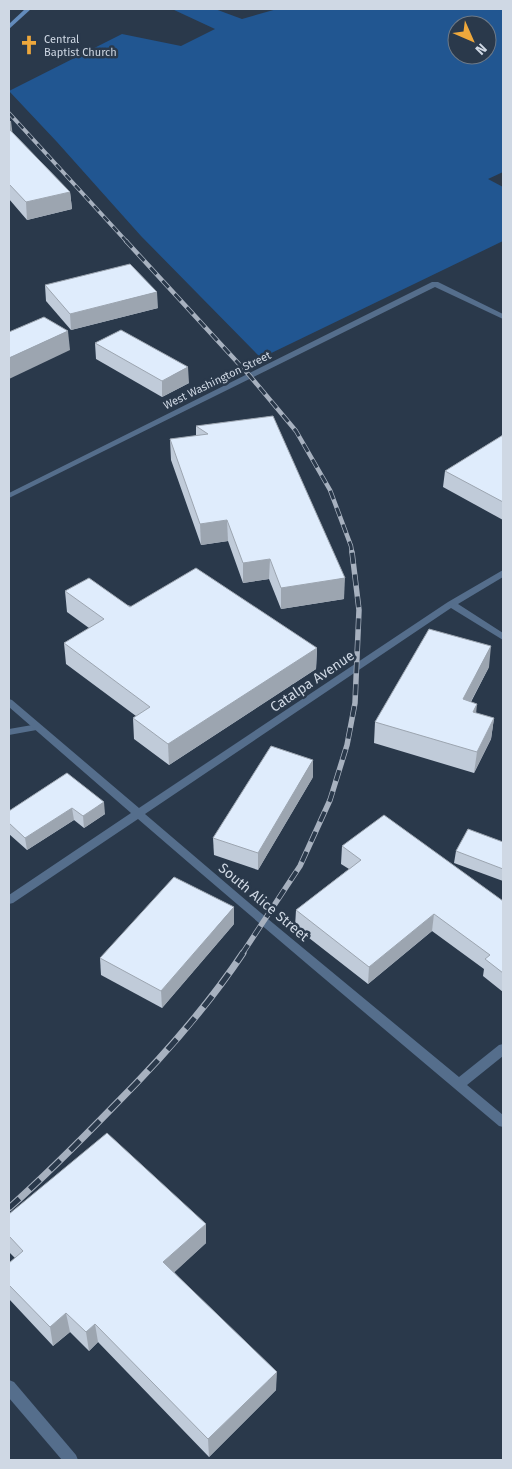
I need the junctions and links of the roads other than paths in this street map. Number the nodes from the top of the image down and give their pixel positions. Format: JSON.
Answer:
{"nodes":[{"id":1,"x":28,"y":9,"type":"edge"},
{"id":2,"x":9,"y":27,"type":"edge"},
{"id":3,"x":503,"y":317,"type":"edge"},
{"id":4,"x":9,"y":496,"type":"edge"},
{"id":5,"x":503,"y":573,"type":"edge"},
{"id":6,"x":451,"y":604,"type":"junction"},
{"id":7,"x":503,"y":637,"type":"edge"},
{"id":8,"x":9,"y":702,"type":"edge"},
{"id":9,"x":38,"y":726,"type":"junction"},
{"id":10,"x":9,"y":732,"type":"edge"},
{"id":11,"x":137,"y":814,"type":"junction"},
{"id":12,"x":9,"y":900,"type":"edge"},
{"id":13,"x":503,"y":1049,"type":"edge"},
{"id":14,"x":458,"y":1085,"type":"junction"},
{"id":15,"x":503,"y":1122,"type":"edge"},
{"id":16,"x":10,"y":1391,"type":"edge"},
{"id":17,"x":72,"y":1460,"type":"edge"}],
"edges":[{"from":1,"to":2,"type":"street"},
{"from":3,"to":4,"type":"street","name":"West Washington Street"},
{"from":5,"to":6,"type":"street","name":"Catalpa Avenue"},
{"from":6,"to":7,"type":"street"},
{"from":6,"to":11,"type":"street","name":"Catalpa Avenue"},
{"from":8,"to":9,"type":"street","name":"South Alice Street"},
{"from":9,"to":10,"type":"street"},
{"from":9,"to":11,"type":"street","name":"South Alice Street"},
{"from":11,"to":12,"type":"street","name":"Catalpa Avenue"},
{"from":11,"to":14,"type":"street","name":"South Alice Street"},
{"from":13,"to":14,"type":"street"},
{"from":14,"to":15,"type":"street","name":"South Alice Street"},
{"from":16,"to":17,"type":"street"}]}
